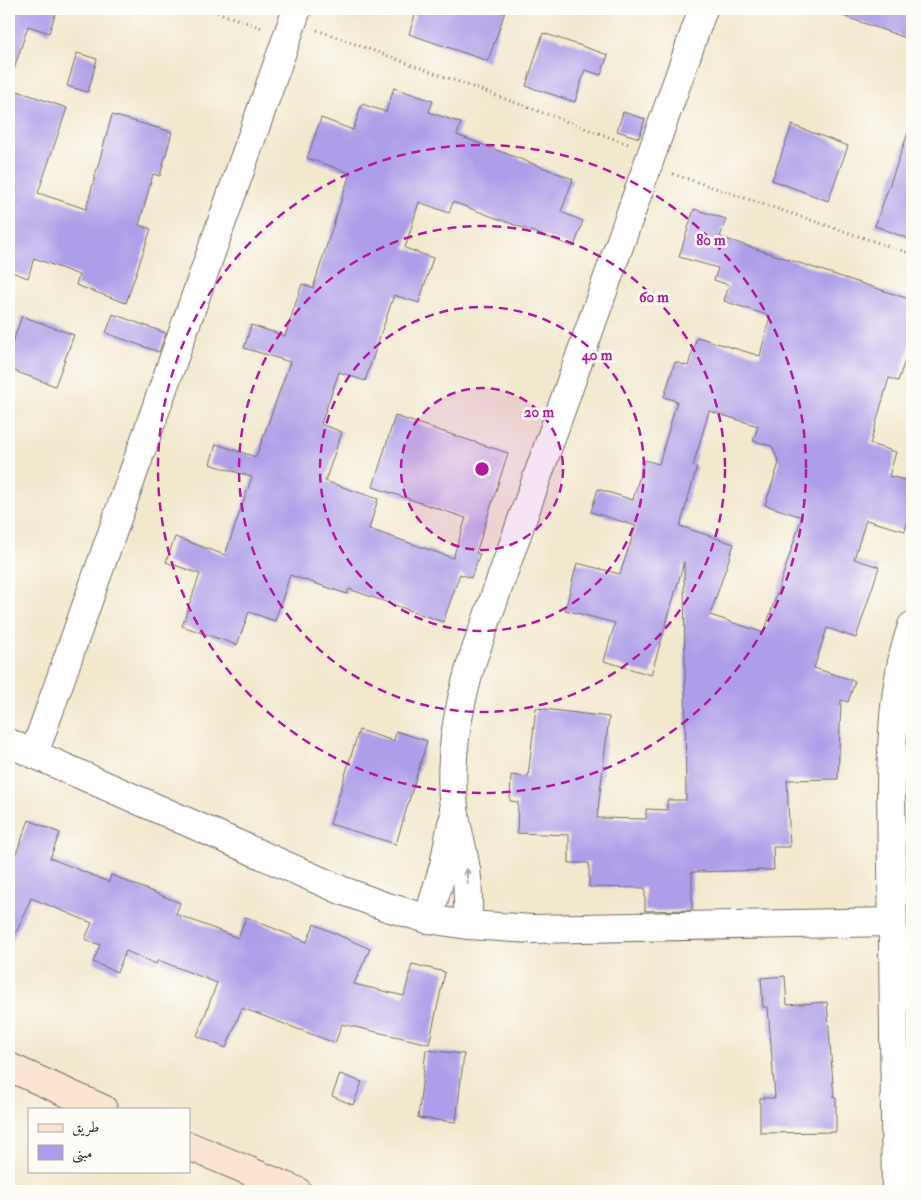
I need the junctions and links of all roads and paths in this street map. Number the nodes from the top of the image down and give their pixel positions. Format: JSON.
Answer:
{"nodes":[{"id":1,"x":208,"y":9,"type":"edge"},
{"id":2,"x":703,"y":9,"type":"edge"},
{"id":3,"x":292,"y":22,"type":"edge"},
{"id":4,"x":650,"y":159,"type":"junction"},
{"id":5,"x":912,"y":254,"type":"edge"},
{"id":6,"x":912,"y":626,"type":"edge"},
{"id":7,"x":9,"y":743,"type":"edge"},
{"id":8,"x":34,"y":754,"type":"junction"},
{"id":9,"x":454,"y":809,"type":"junction"},
{"id":10,"x":428,"y":919,"type":"junction"},
{"id":11,"x":892,"y":922,"type":"junction"},
{"id":12,"x":468,"y":925,"type":"junction"},
{"id":13,"x":9,"y":1067,"type":"edge"},
{"id":14,"x":101,"y":1108,"type":"edge"},
{"id":15,"x":190,"y":1146,"type":"edge"},
{"id":16,"x":291,"y":1190,"type":"edge"},
{"id":17,"x":896,"y":1191,"type":"edge"}],
"edges":[{"from":1,"to":3,"type":"path"},
{"from":2,"to":4,"type":"street"},
{"from":3,"to":4,"type":"path"},
{"from":3,"to":8,"type":"street"},
{"from":4,"to":5,"type":"path"},
{"from":4,"to":9,"type":"street"},
{"from":6,"to":11,"type":"street"},
{"from":7,"to":8,"type":"street"},
{"from":8,"to":10,"type":"street"},
{"from":9,"to":10,"type":"street"},
{"from":12,"to":9,"type":"street","one_way":true},
{"from":10,"to":12,"type":"street"},
{"from":11,"to":12,"type":"street"},
{"from":11,"to":17,"type":"street"},
{"from":13,"to":14,"type":"street"},
{"from":15,"to":16,"type":"street"}]}
